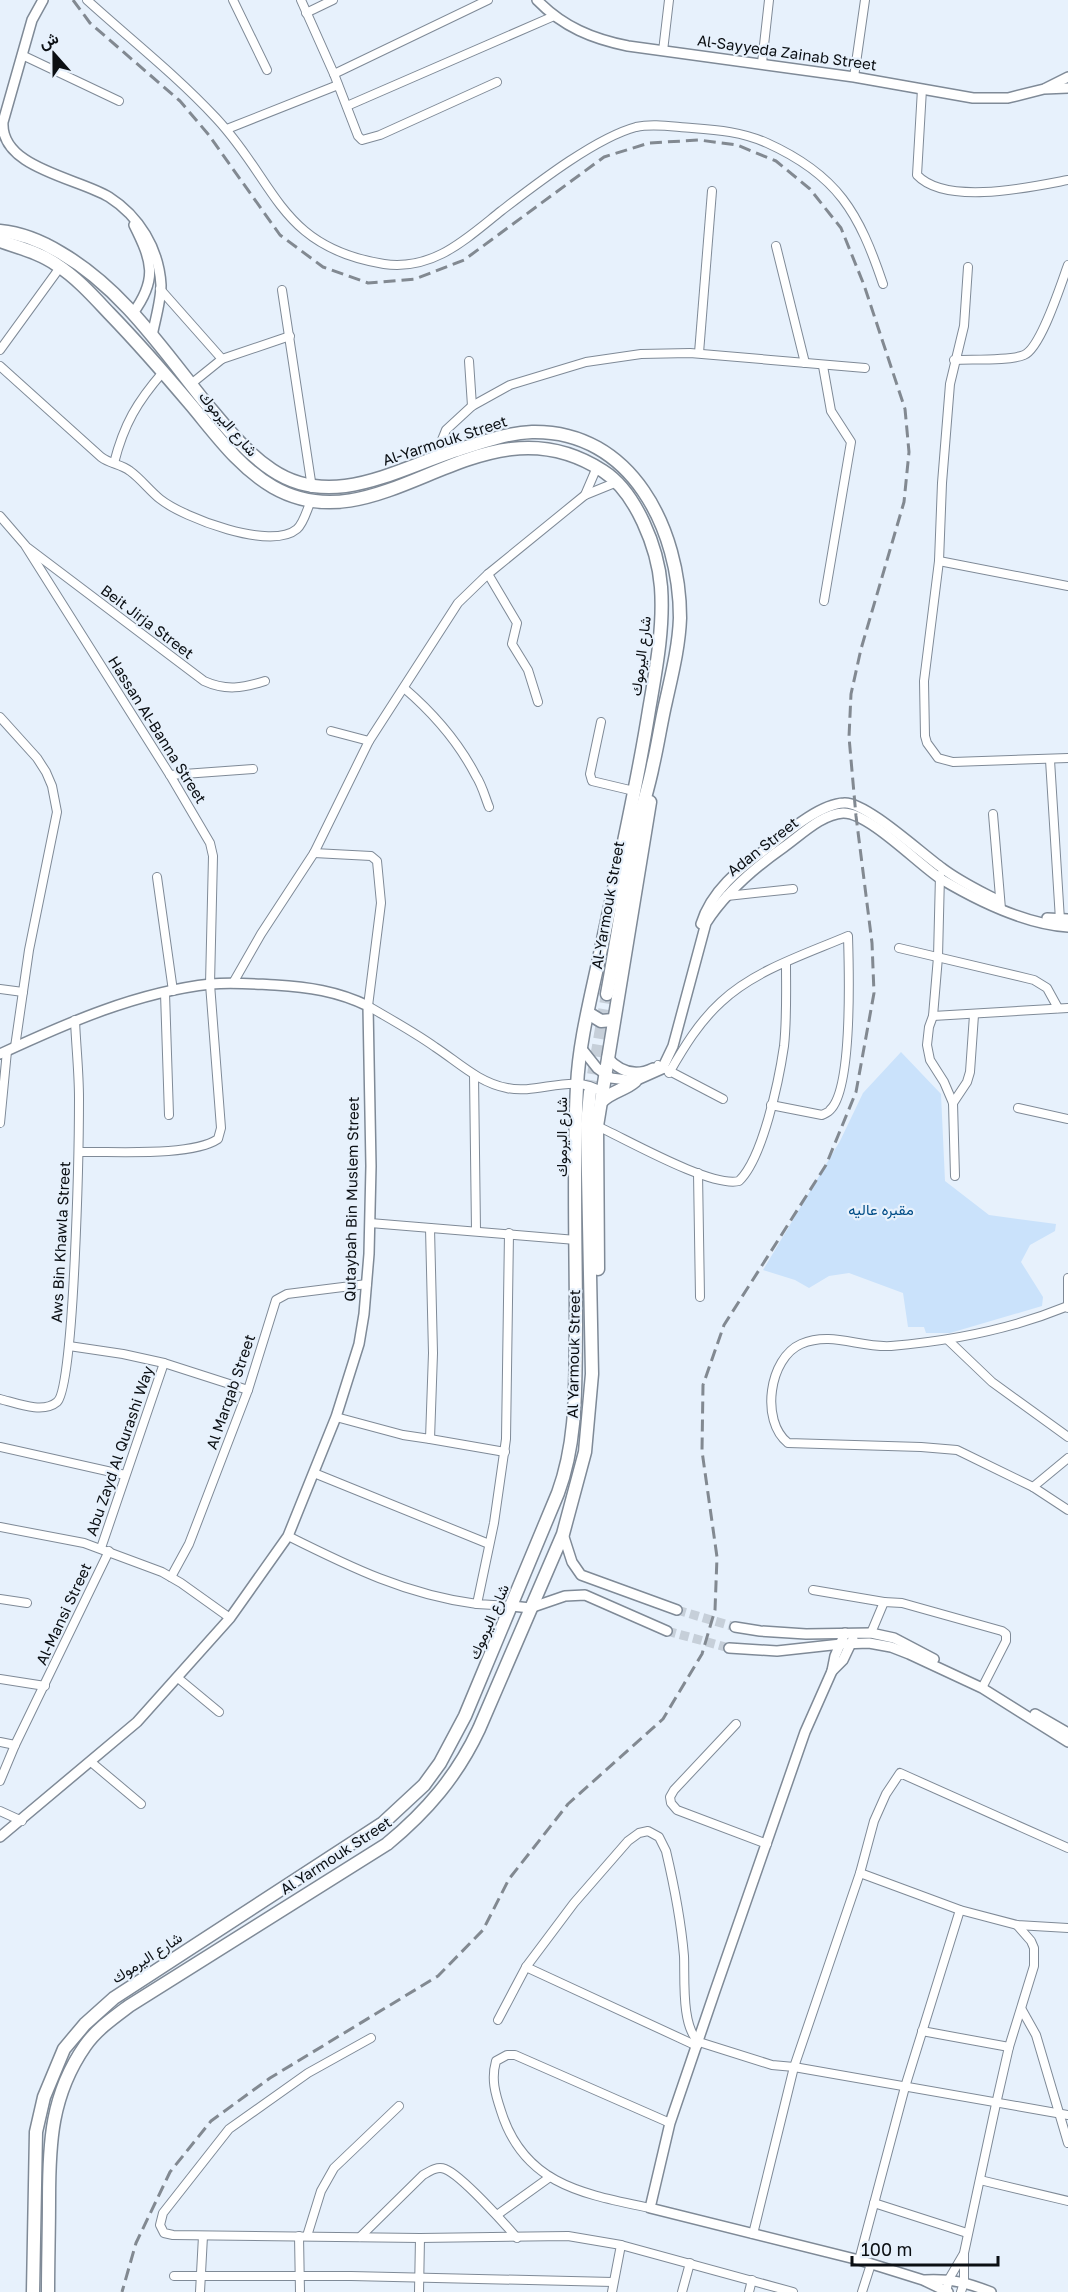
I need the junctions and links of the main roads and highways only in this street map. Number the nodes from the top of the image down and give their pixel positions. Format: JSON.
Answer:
{"nodes":[{"id":1,"x":3,"y":229,"type":"edge"},
{"id":2,"x":0,"y":241,"type":"edge"},
{"id":3,"x":0,"y":251,"type":"edge"},
{"id":4,"x":33,"y":252,"type":"junction"},
{"id":5,"x":654,"y":763,"type":"junction"},
{"id":6,"x":607,"y":994,"type":"tunnel mouth"},
{"id":7,"x":588,"y":1013,"type":"junction"},
{"id":8,"x":613,"y":1020,"type":"junction"},
{"id":9,"x":636,"y":1081,"type":"road end"},
{"id":10,"x":598,"y":1095,"type":"junction"},
{"id":11,"x":592,"y":1374,"type":"junction"},
{"id":12,"x":33,"y":2292,"type":"edge"},
{"id":13,"x":48,"y":2292,"type":"edge"}],
"edges":[{"from":1,"to":5,"type":"highway","name":"Al-Yarmouk Street"},
{"from":2,"to":4,"type":"highway"},
{"from":3,"to":4,"type":"highway"},
{"from":4,"to":7,"type":"highway","name":"شارع اليرموك"},
{"from":5,"to":6,"type":"highway","name":"Al-Yarmouk Street"},
{"from":5,"to":8,"type":"highway"},
{"from":7,"to":8,"type":"highway"},
{"from":7,"to":12,"type":"highway","name":"شارع اليرموك"},
{"from":8,"to":10,"type":"highway"},
{"from":9,"to":10,"type":"highway"},
{"from":10,"to":11,"type":"highway"},
{"from":10,"to":11,"type":"highway","name":"Al Yarmouk Street"},
{"from":11,"to":13,"type":"highway","name":"Al Yarmouk Street"}]}
